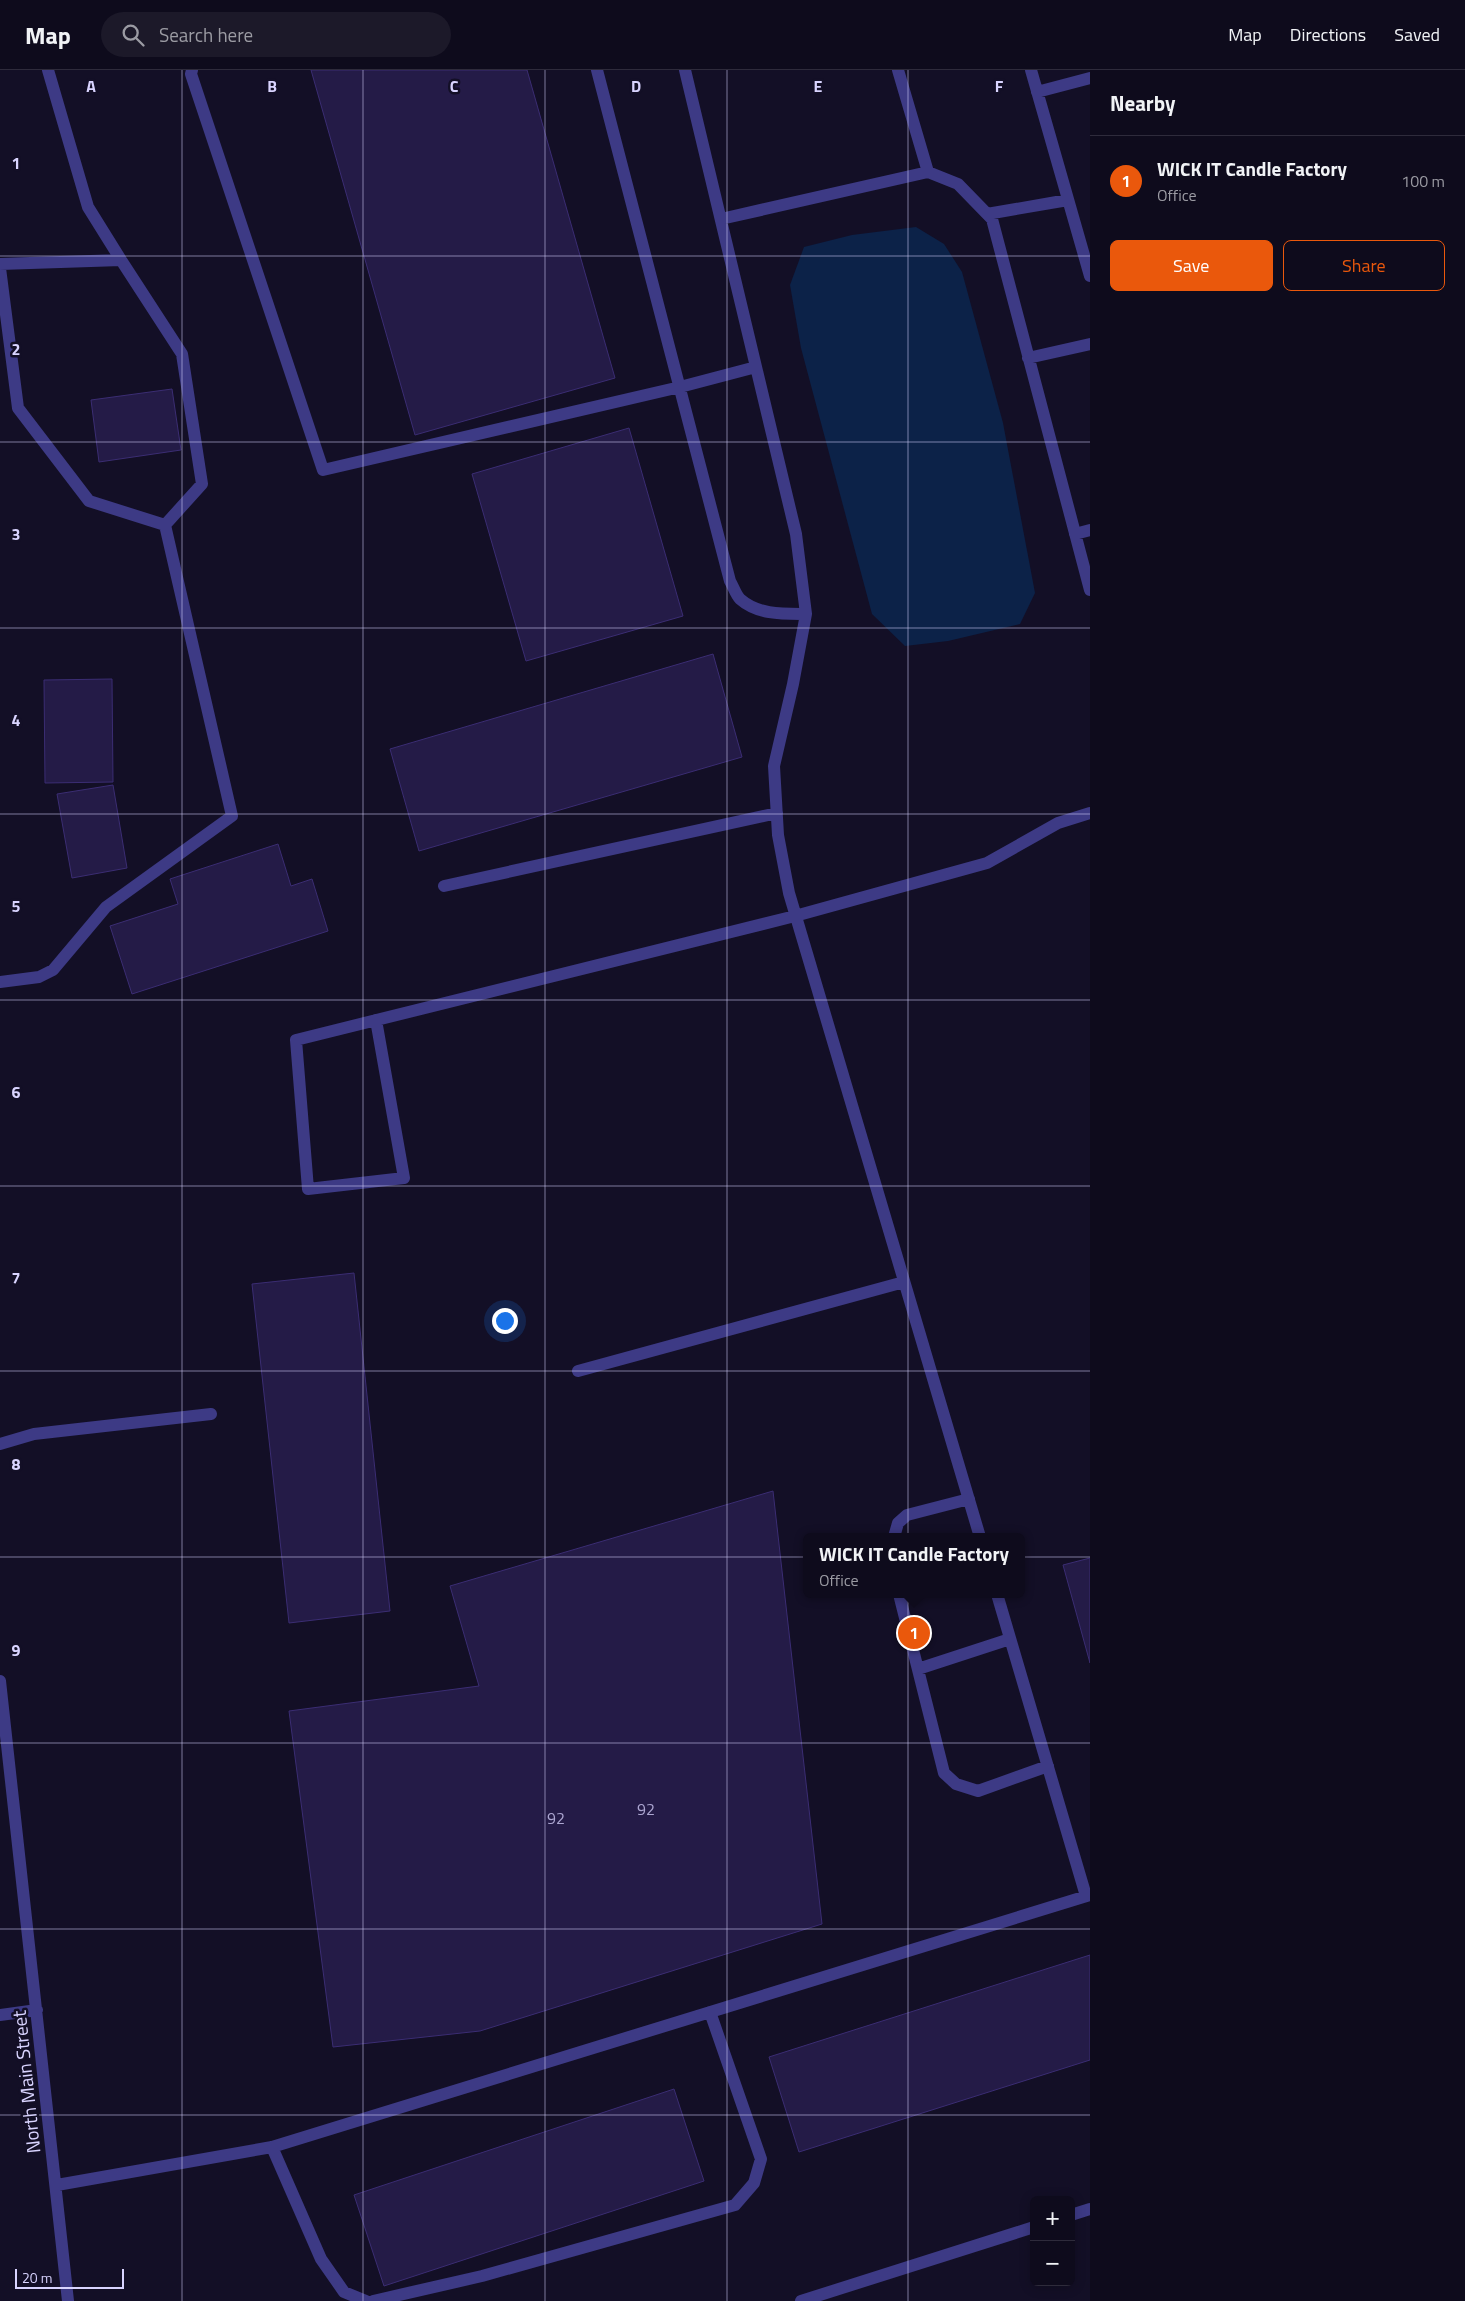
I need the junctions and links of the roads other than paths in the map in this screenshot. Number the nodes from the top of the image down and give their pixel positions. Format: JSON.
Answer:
{"nodes":[{"id":1,"x":48,"y":70,"type":"edge"},
{"id":2,"x":192,"y":70,"type":"edge"},
{"id":3,"x":597,"y":70,"type":"edge"},
{"id":4,"x":685,"y":70,"type":"edge"},
{"id":5,"x":898,"y":70,"type":"edge"},
{"id":6,"x":1031,"y":70,"type":"edge"},
{"id":7,"x":1090,"y":78,"type":"edge"},
{"id":8,"x":1037,"y":92,"type":"junction"},
{"id":9,"x":928,"y":172,"type":"junction"},
{"id":10,"x":1068,"y":200,"type":"junction"},
{"id":11,"x":987,"y":214,"type":"junction"},
{"id":12,"x":721,"y":219,"type":"junction"},
{"id":13,"x":121,"y":260,"type":"junction"},
{"id":14,"x":0,"y":264,"type":"edge"},
{"id":15,"x":0,"y":268,"type":"edge"},
{"id":16,"x":1090,"y":276,"type":"edge"},
{"id":17,"x":1090,"y":344,"type":"edge"},
{"id":18,"x":1028,"y":358,"type":"junction"},
{"id":19,"x":756,"y":368,"type":"junction"},
{"id":20,"x":680,"y":387,"type":"junction"},
{"id":21,"x":165,"y":526,"type":"junction"},
{"id":22,"x":1090,"y":530,"type":"edge"},
{"id":23,"x":1075,"y":534,"type":"junction"},
{"id":24,"x":1090,"y":590,"type":"edge"},
{"id":25,"x":806,"y":614,"type":"junction"},
{"id":26,"x":777,"y":813,"type":"junction"},
{"id":27,"x":1090,"y":813,"type":"edge"},
{"id":28,"x":444,"y":886,"type":"dead end"},
{"id":29,"x":795,"y":916,"type":"junction"},
{"id":30,"x":0,"y":982,"type":"edge"},
{"id":31,"x":376,"y":1020,"type":"junction"},
{"id":32,"x":904,"y":1282,"type":"junction"},
{"id":33,"x":578,"y":1371,"type":"dead end"},
{"id":34,"x":211,"y":1414,"type":"dead end"},
{"id":35,"x":0,"y":1444,"type":"edge"},
{"id":36,"x":969,"y":1499,"type":"junction"},
{"id":37,"x":895,"y":1533,"type":"edge"},
{"id":38,"x":979,"y":1533,"type":"edge"},
{"id":39,"x":900,"y":1598,"type":"edge"},
{"id":40,"x":998,"y":1598,"type":"edge"},
{"id":41,"x":1010,"y":1639,"type":"junction"},
{"id":42,"x":918,"y":1669,"type":"junction"},
{"id":43,"x":0,"y":1681,"type":"edge"},
{"id":44,"x":1048,"y":1766,"type":"junction"},
{"id":45,"x":1088,"y":1896,"type":"edge"},
{"id":46,"x":37,"y":2010,"type":"junction"},
{"id":47,"x":710,"y":2012,"type":"junction"},
{"id":48,"x":0,"y":2015,"type":"edge"},
{"id":49,"x":272,"y":2147,"type":"junction"},
{"id":50,"x":56,"y":2185,"type":"junction"},
{"id":51,"x":1090,"y":2209,"type":"edge"},
{"id":52,"x":1075,"y":2214,"type":"edge"},
{"id":53,"x":1030,"y":2228,"type":"edge"},
{"id":54,"x":68,"y":2301,"type":"edge"},
{"id":55,"x":366,"y":2301,"type":"edge"},
{"id":56,"x":373,"y":2301,"type":"edge"},
{"id":57,"x":801,"y":2301,"type":"edge"}],
"edges":[{"from":1,"to":13,"type":"street"},
{"from":2,"to":20,"type":"street"},
{"from":3,"to":20,"type":"street"},
{"from":4,"to":12,"type":"street"},
{"from":5,"to":9,"type":"street"},
{"from":6,"to":8,"type":"street"},
{"from":7,"to":8,"type":"street"},
{"from":8,"to":10,"type":"street"},
{"from":9,"to":11,"type":"street"},
{"from":9,"to":12,"type":"street"},
{"from":10,"to":11,"type":"street"},
{"from":10,"to":16,"type":"street"},
{"from":11,"to":18,"type":"street"},
{"from":12,"to":19,"type":"street"},
{"from":13,"to":14,"type":"street"},
{"from":13,"to":21,"type":"street"},
{"from":15,"to":21,"type":"street"},
{"from":17,"to":18,"type":"street"},
{"from":18,"to":23,"type":"street"},
{"from":19,"to":20,"type":"street"},
{"from":19,"to":25,"type":"street"},
{"from":20,"to":25,"type":"street"},
{"from":21,"to":30,"type":"street"},
{"from":22,"to":23,"type":"street"},
{"from":23,"to":24,"type":"street"},
{"from":25,"to":26,"type":"street"},
{"from":26,"to":28,"type":"street"},
{"from":26,"to":29,"type":"street"},
{"from":27,"to":29,"type":"street"},
{"from":29,"to":31,"type":"street"},
{"from":29,"to":32,"type":"street"},
{"from":31,"to":31,"type":"street"},
{"from":32,"to":33,"type":"street"},
{"from":32,"to":36,"type":"street"},
{"from":34,"to":35,"type":"street"},
{"from":36,"to":37,"type":"street"},
{"from":36,"to":38,"type":"street"},
{"from":39,"to":42,"type":"street"},
{"from":40,"to":41,"type":"street"},
{"from":41,"to":42,"type":"street"},
{"from":41,"to":44,"type":"street"},
{"from":42,"to":44,"type":"street"},
{"from":43,"to":46,"type":"street","name":"North Main Street"},
{"from":44,"to":45,"type":"street"},
{"from":45,"to":47,"type":"street"},
{"from":46,"to":48,"type":"street"},
{"from":46,"to":50,"type":"street","name":"North Main Street"},
{"from":47,"to":49,"type":"street"},
{"from":47,"to":56,"type":"street"},
{"from":49,"to":50,"type":"street"},
{"from":49,"to":55,"type":"street"},
{"from":50,"to":54,"type":"street","name":"North Main Street"},
{"from":51,"to":52,"type":"street"},
{"from":53,"to":57,"type":"street"}]}
